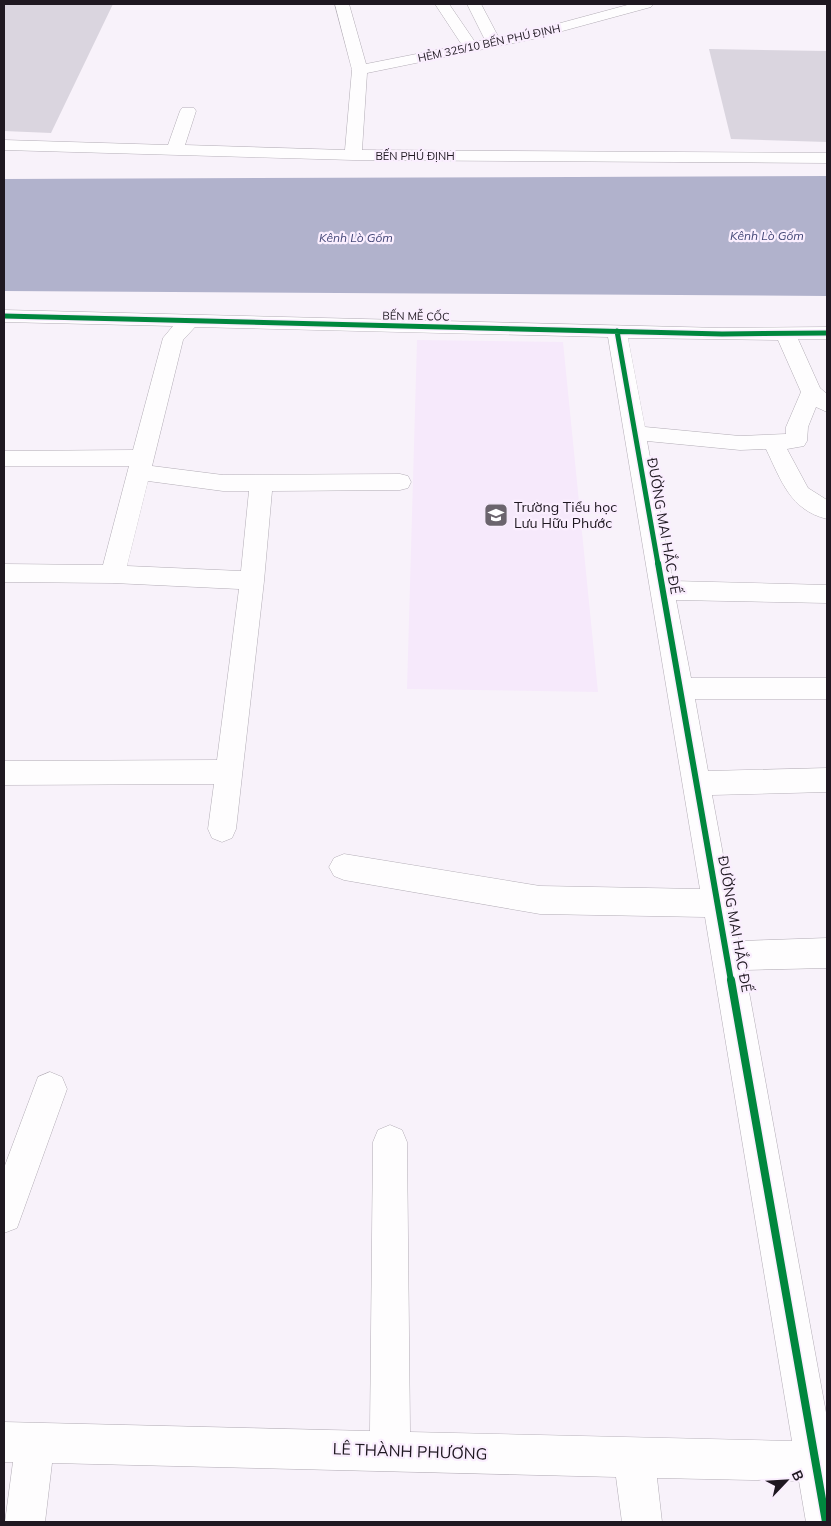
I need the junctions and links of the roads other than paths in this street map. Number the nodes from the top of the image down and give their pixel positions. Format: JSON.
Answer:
{"nodes":[{"id":1,"x":342,"y":4,"type":"edge"},
{"id":2,"x":442,"y":4,"type":"edge"},
{"id":3,"x":474,"y":4,"type":"edge"},
{"id":4,"x":646,"y":4,"type":"edge"},
{"id":5,"x":494,"y":43,"type":"junction"},
{"id":6,"x":472,"y":48,"type":"junction"},
{"id":7,"x":360,"y":70,"type":"junction"},
{"id":8,"x":188,"y":111,"type":"dead end"},
{"id":9,"x":4,"y":145,"type":"edge"},
{"id":10,"x":175,"y":150,"type":"junction"},
{"id":11,"x":353,"y":155,"type":"junction"},
{"id":12,"x":827,"y":158,"type":"edge"},
{"id":13,"x":4,"y":316,"type":"edge"},
{"id":14,"x":189,"y":321,"type":"junction"},
{"id":15,"x":617,"y":331,"type":"junction"},
{"id":16,"x":785,"y":333,"type":"junction"},
{"id":17,"x":827,"y":333,"type":"edge"},
{"id":18,"x":819,"y":399,"type":"edge"},
{"id":19,"x":635,"y":433,"type":"junction"},
{"id":20,"x":773,"y":442,"type":"junction"},
{"id":21,"x":4,"y":458,"type":"edge"},
{"id":22,"x":141,"y":465,"type":"junction"},
{"id":23,"x":261,"y":482,"type":"junction"},
{"id":24,"x":400,"y":482,"type":"dead end"},
{"id":25,"x":827,"y":511,"type":"edge"},
{"id":26,"x":4,"y":573,"type":"edge"},
{"id":27,"x":113,"y":574,"type":"junction"},
{"id":28,"x":252,"y":581,"type":"junction"},
{"id":29,"x":663,"y":590,"type":"junction"},
{"id":30,"x":827,"y":594,"type":"edge"},
{"id":31,"x":827,"y":688,"type":"edge"},
{"id":32,"x":680,"y":689,"type":"junction"},
{"id":33,"x":229,"y":772,"type":"junction"},
{"id":34,"x":4,"y":773,"type":"edge"},
{"id":35,"x":827,"y":780,"type":"edge"},
{"id":36,"x":697,"y":784,"type":"junction"},
{"id":37,"x":222,"y":829,"type":"dead end"},
{"id":38,"x":344,"y":867,"type":"dead end"},
{"id":39,"x":718,"y":903,"type":"junction"},
{"id":40,"x":827,"y":953,"type":"edge"},
{"id":41,"x":728,"y":956,"type":"junction"},
{"id":42,"x":50,"y":1089,"type":"dead end"},
{"id":43,"x":390,"y":1142,"type":"dead end"},
{"id":44,"x":4,"y":1215,"type":"edge"},
{"id":45,"x":19,"y":1442,"type":"edge"},
{"id":46,"x":390,"y":1451,"type":"junction"},
{"id":47,"x":634,"y":1457,"type":"junction"},
{"id":48,"x":823,"y":1494,"type":"edge"},
{"id":49,"x":25,"y":1522,"type":"edge"},
{"id":50,"x":642,"y":1522,"type":"edge"}],
"edges":[{"from":1,"to":7,"type":"street"},
{"from":2,"to":6,"type":"street"},
{"from":3,"to":5,"type":"street"},
{"from":4,"to":5,"type":"street","name":"HẺM 325/10 BẾN PHÚ ĐỊNH"},
{"from":5,"to":6,"type":"street","name":"HẺM 325/10 BẾN PHÚ ĐỊNH"},
{"from":6,"to":7,"type":"street","name":"HẺM 325/10 BẾN PHÚ ĐỊNH"},
{"from":7,"to":11,"type":"street"},
{"from":8,"to":10,"type":"street"},
{"from":9,"to":10,"type":"street","name":"BẾN PHÚ ĐỊNH"},
{"from":10,"to":11,"type":"street","name":"BẾN PHÚ ĐỊNH"},
{"from":11,"to":12,"type":"street","name":"BẾN PHÚ ĐỊNH"},
{"from":13,"to":14,"type":"street","name":"BẾN MỄ CỐC"},
{"from":14,"to":15,"type":"street","name":"BẾN MỄ CỐC"},
{"from":14,"to":22,"type":"street"},
{"from":15,"to":16,"type":"street","name":"BẾN MỄ CỐC"},
{"from":15,"to":19,"type":"street","name":"ĐƯỜNG MAI HẮC ĐẾ"},
{"from":16,"to":17,"type":"street","name":"BẾN MỄ CỐC"},
{"from":16,"to":18,"type":"street"},
{"from":18,"to":20,"type":"street"},
{"from":19,"to":20,"type":"street"},
{"from":19,"to":29,"type":"street","name":"ĐƯỜNG MAI HẮC ĐẾ"},
{"from":20,"to":25,"type":"street"},
{"from":21,"to":22,"type":"street"},
{"from":22,"to":23,"type":"street"},
{"from":22,"to":27,"type":"street"},
{"from":23,"to":24,"type":"street"},
{"from":23,"to":28,"type":"street"},
{"from":26,"to":27,"type":"street"},
{"from":27,"to":28,"type":"street"},
{"from":28,"to":33,"type":"street"},
{"from":29,"to":30,"type":"street"},
{"from":29,"to":32,"type":"street","name":"ĐƯỜNG MAI HẮC ĐẾ"},
{"from":31,"to":32,"type":"street"},
{"from":32,"to":36,"type":"street","name":"ĐƯỜNG MAI HẮC ĐẾ"},
{"from":33,"to":34,"type":"street"},
{"from":33,"to":37,"type":"street"},
{"from":35,"to":36,"type":"street"},
{"from":36,"to":39,"type":"street","name":"ĐƯỜNG MAI HẮC ĐẾ"},
{"from":38,"to":39,"type":"street"},
{"from":39,"to":41,"type":"street","name":"ĐƯỜNG MAI HẮC ĐẾ"},
{"from":40,"to":41,"type":"street"},
{"from":41,"to":48,"type":"street","name":"ĐƯỜNG MAI HẮC ĐẾ"},
{"from":42,"to":44,"type":"street"},
{"from":43,"to":46,"type":"street"},
{"from":45,"to":46,"type":"street","name":"LÊ THÀNH PHƯƠNG"},
{"from":45,"to":49,"type":"street"},
{"from":46,"to":47,"type":"street","name":"LÊ THÀNH PHƯƠNG"},
{"from":47,"to":48,"type":"street","name":"LÊ THÀNH PHƯƠNG"},
{"from":47,"to":50,"type":"street"}]}
